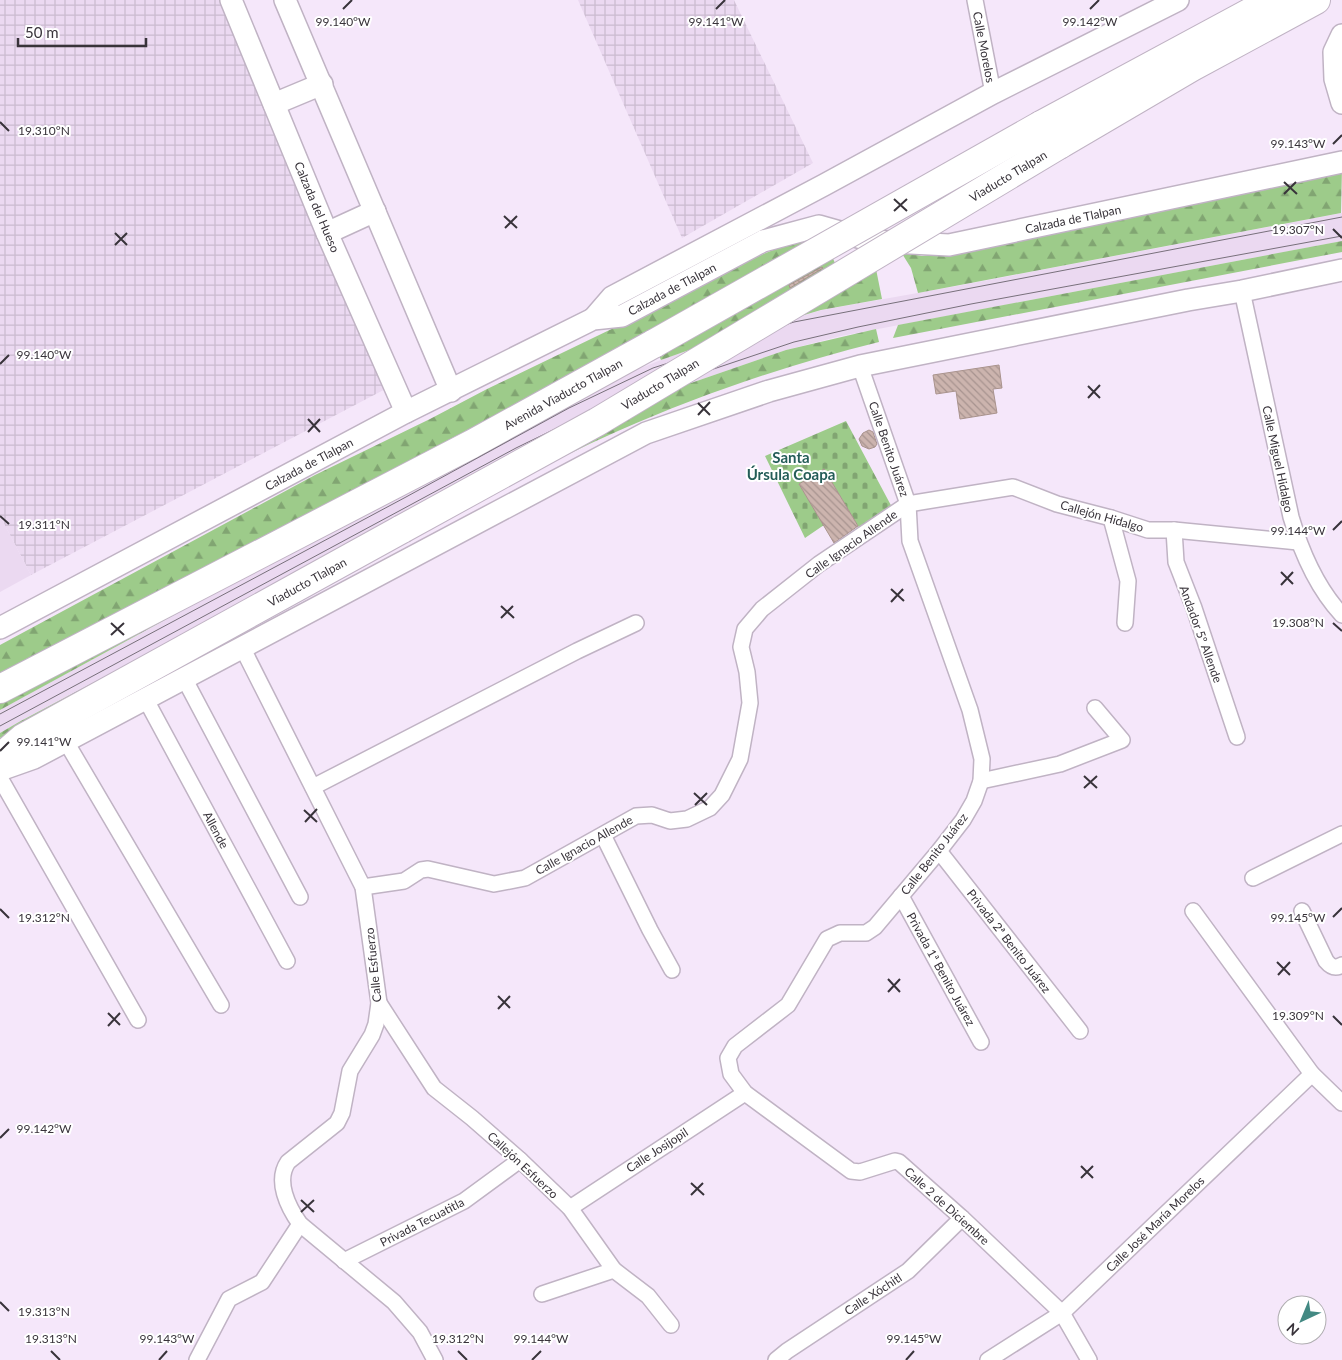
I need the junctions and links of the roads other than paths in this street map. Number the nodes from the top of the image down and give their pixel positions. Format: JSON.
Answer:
{"nodes":[{"id":1,"x":231,"y":0,"type":"edge"},
{"id":2,"x":285,"y":0,"type":"edge"},
{"id":3,"x":975,"y":0,"type":"edge"},
{"id":4,"x":1273,"y":0,"type":"edge"},
{"id":5,"x":1316,"y":0,"type":"edge"},
{"id":6,"x":1167,"y":3,"type":"edge"},
{"id":7,"x":1342,"y":35,"type":"edge"},
{"id":8,"x":322,"y":84,"type":"junction"},
{"id":9,"x":993,"y":93,"type":"junction"},
{"id":10,"x":1342,"y":103,"type":"edge"},
{"id":11,"x":274,"y":104,"type":"junction"},
{"id":12,"x":1342,"y":162,"type":"edge"},
{"id":13,"x":375,"y":211,"type":"junction"},
{"id":14,"x":327,"y":233,"type":"junction"},
{"id":15,"x":1342,"y":270,"type":"edge"},
{"id":16,"x":1242,"y":291,"type":"junction"},
{"id":17,"x":593,"y":319,"type":"junction"},
{"id":18,"x":860,"y":366,"type":"junction"},
{"id":19,"x":451,"y":390,"type":"junction"},
{"id":20,"x":406,"y":412,"type":"junction"},
{"id":21,"x":908,"y":504,"type":"junction"},
{"id":22,"x":1111,"y":518,"type":"junction"},
{"id":23,"x":1174,"y":530,"type":"junction"},
{"id":24,"x":1298,"y":542,"type":"junction"},
{"id":25,"x":1342,"y":615,"type":"edge"},
{"id":26,"x":636,"y":623,"type":"dead end"},
{"id":27,"x":1125,"y":623,"type":"dead end"},
{"id":28,"x":0,"y":628,"type":"edge"},
{"id":29,"x":242,"y":647,"type":"junction"},
{"id":30,"x":184,"y":678,"type":"junction"},
{"id":31,"x":0,"y":689,"type":"edge"},
{"id":32,"x":145,"y":698,"type":"junction"},
{"id":33,"x":1095,"y":708,"type":"dead end"},
{"id":34,"x":1237,"y":736,"type":"dead end"},
{"id":35,"x":65,"y":740,"type":"junction"},
{"id":36,"x":0,"y":758,"type":"edge"},
{"id":37,"x":0,"y":770,"type":"edge"},
{"id":38,"x":0,"y":778,"type":"edge"},
{"id":39,"x":981,"y":781,"type":"junction"},
{"id":40,"x":313,"y":787,"type":"junction"},
{"id":41,"x":1342,"y":834,"type":"edge"},
{"id":42,"x":602,"y":835,"type":"junction"},
{"id":43,"x":939,"y":852,"type":"junction"},
{"id":44,"x":1253,"y":878,"type":"dead end"},
{"id":45,"x":363,"y":887,"type":"junction"},
{"id":46,"x":901,"y":896,"type":"junction"},
{"id":47,"x":300,"y":897,"type":"dead end"},
{"id":48,"x":1193,"y":911,"type":"dead end"},
{"id":49,"x":1302,"y":911,"type":"dead end"},
{"id":50,"x":287,"y":961,"type":"dead end"},
{"id":51,"x":1342,"y":965,"type":"edge"},
{"id":52,"x":672,"y":970,"type":"dead end"},
{"id":53,"x":378,"y":1003,"type":"junction"},
{"id":54,"x":220,"y":1005,"type":"dead end"},
{"id":55,"x":138,"y":1020,"type":"dead end"},
{"id":56,"x":1080,"y":1031,"type":"dead end"},
{"id":57,"x":980,"y":1042,"type":"dead end"},
{"id":58,"x":1312,"y":1074,"type":"junction"},
{"id":59,"x":745,"y":1093,"type":"junction"},
{"id":60,"x":1342,"y":1103,"type":"edge"},
{"id":61,"x":520,"y":1160,"type":"junction"},
{"id":62,"x":570,"y":1208,"type":"junction"},
{"id":63,"x":962,"y":1218,"type":"junction"},
{"id":64,"x":300,"y":1224,"type":"junction"},
{"id":65,"x":344,"y":1261,"type":"junction"},
{"id":66,"x":614,"y":1270,"type":"junction"},
{"id":67,"x":542,"y":1294,"type":"dead end"},
{"id":68,"x":1062,"y":1313,"type":"junction"},
{"id":69,"x":671,"y":1325,"type":"dead end"},
{"id":70,"x":785,"y":1357,"type":"edge"},
{"id":71,"x":197,"y":1360,"type":"edge"},
{"id":72,"x":435,"y":1360,"type":"edge"},
{"id":73,"x":988,"y":1360,"type":"edge"},
{"id":74,"x":1089,"y":1360,"type":"edge"}],
"edges":[{"from":1,"to":11,"type":"main road","name":"Calzada del Hueso"},
{"from":2,"to":8,"type":"main road"},
{"from":3,"to":9,"type":"street","name":"Calle Morelos"},
{"from":4,"to":31,"type":"highway","name":"Avenida Viaducto Tlalpan","bridge":true},
{"from":5,"to":36,"type":"highway","name":"Viaducto Tlalpan","bridge":true},
{"from":6,"to":9,"type":"main road"},
{"from":7,"to":10,"type":"main road"},
{"from":8,"to":11,"type":"main road"},
{"from":8,"to":13,"type":"main road"},
{"from":9,"to":17,"type":"main road"},
{"from":11,"to":14,"type":"main road","name":"Calzada del Hueso"},
{"from":12,"to":17,"type":"main road","name":"Calzada de Tlalpan"},
{"from":13,"to":14,"type":"main road"},
{"from":13,"to":19,"type":"main road"},
{"from":14,"to":20,"type":"main road","name":"Calzada del Hueso"},
{"from":15,"to":16,"type":"main road"},
{"from":16,"to":18,"type":"main road"},
{"from":16,"to":24,"type":"street","name":"Calle Miguel Hidalgo"},
{"from":17,"to":19,"type":"main road","name":"Calzada de Tlalpan"},
{"from":18,"to":21,"type":"street","name":"Calle Benito Juárez"},
{"from":18,"to":29,"type":"main road"},
{"from":19,"to":20,"type":"main road","name":"Calzada de Tlalpan"},
{"from":20,"to":28,"type":"main road","name":"Calzada de Tlalpan"},
{"from":21,"to":22,"type":"street","name":"Callejón Hidalgo"},
{"from":21,"to":39,"type":"street","name":"Calle Benito Juárez"},
{"from":21,"to":42,"type":"street","name":"Calle Ignacio Allende"},
{"from":22,"to":23,"type":"street","name":"Callejón Hidalgo"},
{"from":22,"to":27,"type":"street"},
{"from":23,"to":24,"type":"street","name":"Callejón Hidalgo"},
{"from":23,"to":34,"type":"street","name":"Andador 5º Allende"},
{"from":24,"to":25,"type":"street","name":"Calle Miguel Hidalgo"},
{"from":26,"to":40,"type":"street"},
{"from":29,"to":30,"type":"main road"},
{"from":29,"to":40,"type":"street","name":"Calle Esfuerzo"},
{"from":30,"to":32,"type":"main road"},
{"from":30,"to":47,"type":"street"},
{"from":32,"to":35,"type":"main road"},
{"from":32,"to":50,"type":"street","name":"Allende"},
{"from":33,"to":39,"type":"street"},
{"from":35,"to":37,"type":"main road"},
{"from":35,"to":54,"type":"street"},
{"from":38,"to":55,"type":"street"},
{"from":39,"to":43,"type":"street","name":"Calle Benito Juárez"},
{"from":40,"to":45,"type":"street","name":"Calle Esfuerzo"},
{"from":41,"to":44,"type":"street"},
{"from":42,"to":45,"type":"street","name":"Calle Ignacio Allende"},
{"from":42,"to":52,"type":"street"},
{"from":43,"to":46,"type":"street","name":"Calle Benito Juárez"},
{"from":43,"to":56,"type":"street","name":"Privada 2ª Benito Juárez"},
{"from":45,"to":53,"type":"street","name":"Calle Esfuerzo"},
{"from":46,"to":57,"type":"street","name":"Privada 1ª Benito Juárez"},
{"from":46,"to":59,"type":"street","name":"Calle Benito Juárez"},
{"from":48,"to":58,"type":"street"},
{"from":49,"to":51,"type":"street"},
{"from":53,"to":61,"type":"street","name":"Callejón Esfuerzo"},
{"from":53,"to":64,"type":"street","name":"Calle Esfuerzo"},
{"from":58,"to":60,"type":"street"},
{"from":58,"to":68,"type":"street","name":"Calle José María Morelos"},
{"from":59,"to":62,"type":"street","name":"Calle Josijopil"},
{"from":59,"to":63,"type":"street","name":"Calle 2 de Diciembre"},
{"from":61,"to":62,"type":"street","name":"Callejón Esfuerzo"},
{"from":61,"to":65,"type":"street","name":"Privada Tecuatitla"},
{"from":62,"to":66,"type":"street","name":"Callejón Esfuerzo"},
{"from":63,"to":68,"type":"street","name":"Calle 2 de Diciembre"},
{"from":63,"to":70,"type":"street","name":"Calle Xóchitl"},
{"from":64,"to":65,"type":"street","name":"Calle Esfuerzo"},
{"from":64,"to":71,"type":"street"},
{"from":65,"to":72,"type":"street","name":"Calle Esfuerzo"},
{"from":66,"to":67,"type":"street"},
{"from":66,"to":69,"type":"street","name":"Callejón Esfuerzo"},
{"from":68,"to":73,"type":"street","name":"Calle José María Morelos"},
{"from":68,"to":74,"type":"street","name":"Calle 2 de Diciembre"}]}
